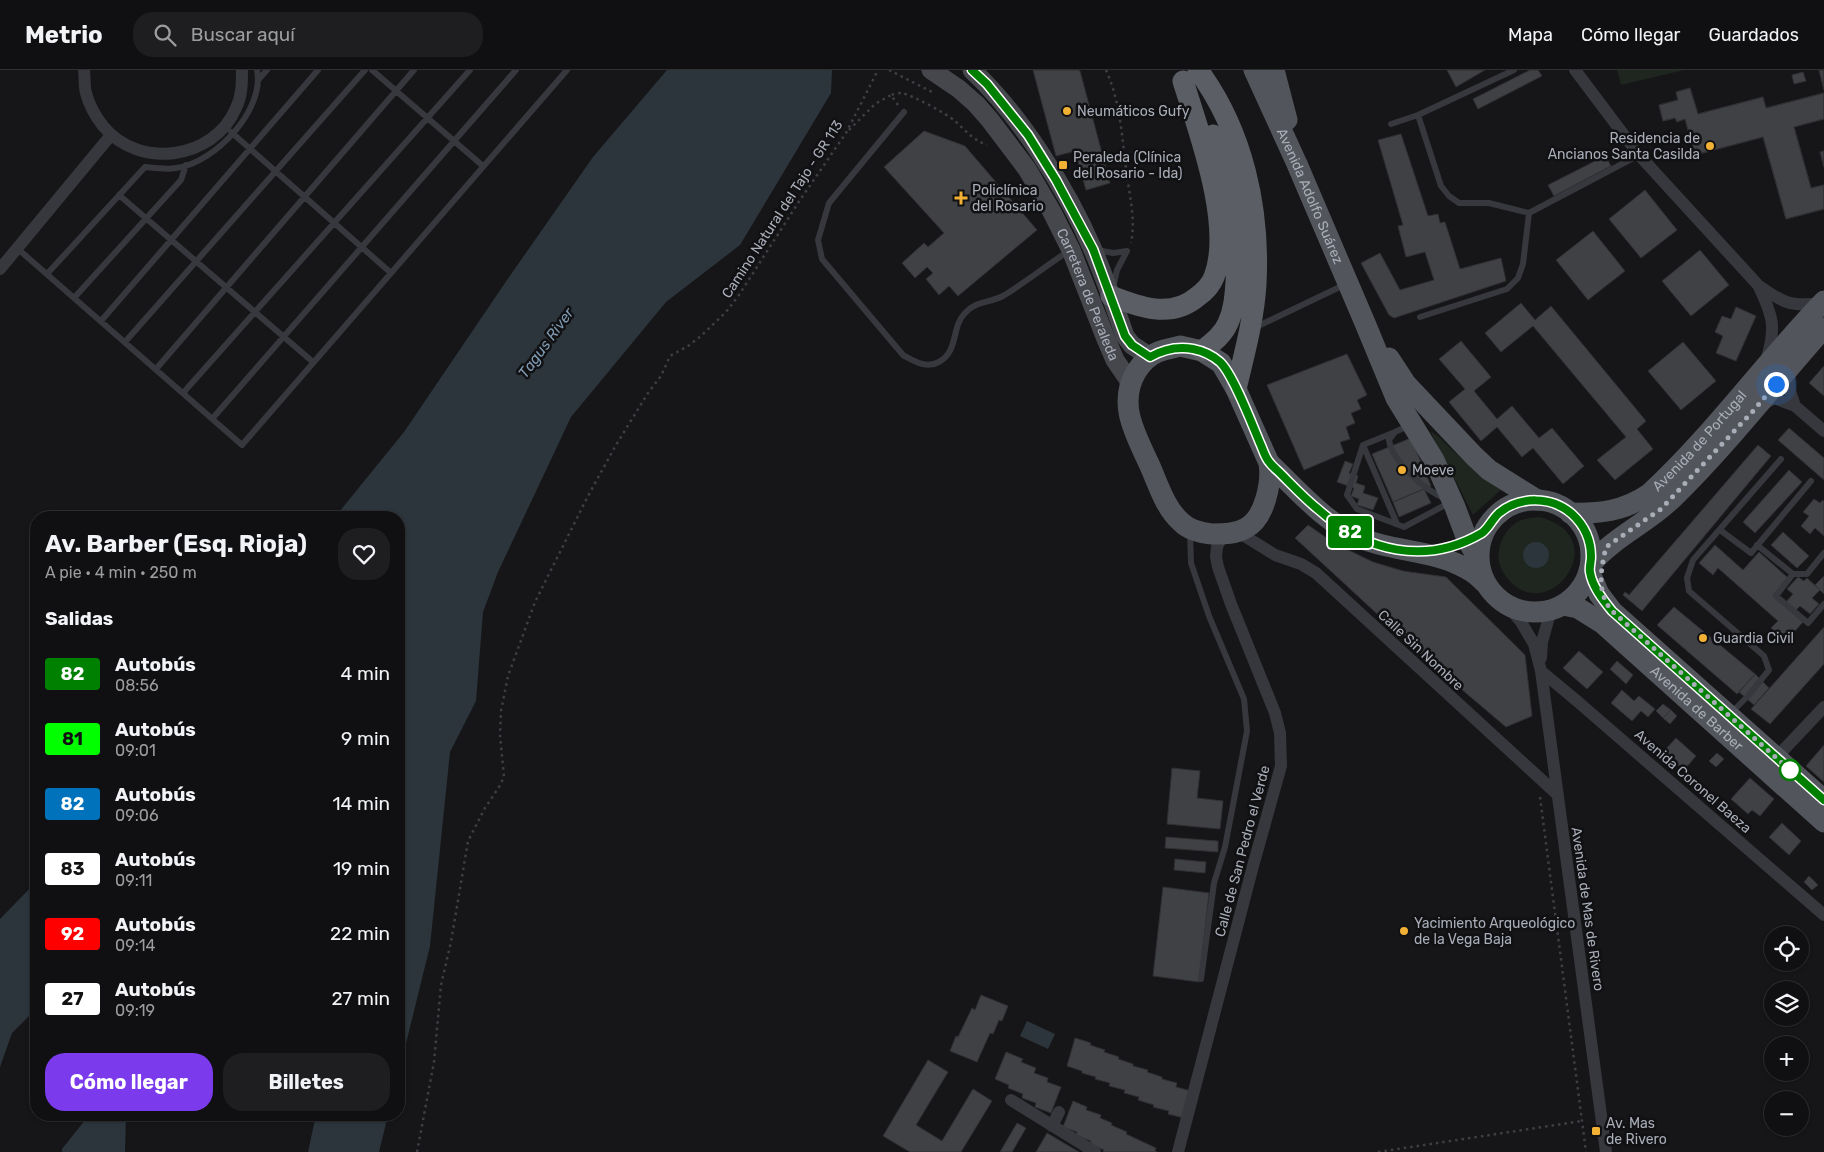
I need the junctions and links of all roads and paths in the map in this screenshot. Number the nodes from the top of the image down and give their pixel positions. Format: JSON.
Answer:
{"nodes":[{"id":1,"x":84,"y":70,"type":"edge"},
{"id":2,"x":242,"y":70,"type":"edge"},
{"id":3,"x":257,"y":70,"type":"edge"},
{"id":4,"x":267,"y":70,"type":"edge"},
{"id":5,"x":318,"y":70,"type":"edge"},
{"id":6,"x":365,"y":70,"type":"edge"},
{"id":7,"x":372,"y":70,"type":"edge"},
{"id":8,"x":414,"y":70,"type":"edge"},
{"id":9,"x":470,"y":70,"type":"edge"},
{"id":10,"x":516,"y":70,"type":"edge"},
{"id":11,"x":567,"y":70,"type":"edge"},
{"id":12,"x":878,"y":70,"type":"edge"},
{"id":13,"x":889,"y":70,"type":"edge"},
{"id":14,"x":930,"y":70,"type":"edge"},
{"id":15,"x":972,"y":70,"type":"edge"},
{"id":16,"x":1106,"y":70,"type":"edge"},
{"id":17,"x":1254,"y":70,"type":"edge"},
{"id":18,"x":1274,"y":70,"type":"edge"},
{"id":19,"x":1514,"y":70,"type":"edge"},
{"id":20,"x":1575,"y":70,"type":"edge"},
{"id":21,"x":1185,"y":74,"type":"edge"},
{"id":22,"x":259,"y":79,"type":"junction"},
{"id":23,"x":396,"y":90,"type":"junction"},
{"id":24,"x":891,"y":95,"type":"junction"},
{"id":25,"x":938,"y":95,"type":"dead end"},
{"id":26,"x":904,"y":112,"type":"joint"},
{"id":27,"x":1418,"y":115,"type":"junction"},
{"id":28,"x":428,"y":118,"type":"junction"},
{"id":29,"x":1391,"y":124,"type":"dead end"},
{"id":30,"x":229,"y":130,"type":"junction"},
{"id":31,"x":846,"y":133,"type":"junction"},
{"id":32,"x":111,"y":135,"type":"junction"},
{"id":33,"x":454,"y":141,"type":"junction"},
{"id":34,"x":988,"y":141,"type":"dead end"},
{"id":35,"x":250,"y":149,"type":"junction"},
{"id":36,"x":1638,"y":155,"type":"junction"},
{"id":37,"x":1297,"y":164,"type":"junction"},
{"id":38,"x":186,"y":165,"type":"junction"},
{"id":39,"x":483,"y":166,"type":"junction"},
{"id":40,"x":275,"y":171,"type":"junction"},
{"id":41,"x":119,"y":195,"type":"junction"},
{"id":42,"x":304,"y":197,"type":"junction"},
{"id":43,"x":1529,"y":213,"type":"junction"},
{"id":44,"x":146,"y":218,"type":"junction"},
{"id":45,"x":334,"y":223,"type":"junction"},
{"id":46,"x":171,"y":240,"type":"junction"},
{"id":47,"x":362,"y":248,"type":"junction"},
{"id":48,"x":18,"y":249,"type":"junction"},
{"id":49,"x":1093,"y":249,"type":"junction"},
{"id":50,"x":1071,"y":250,"type":"junction"},
{"id":51,"x":1128,"y":250,"type":"junction"},
{"id":52,"x":196,"y":261,"type":"junction"},
{"id":53,"x":0,"y":269,"type":"edge"},
{"id":54,"x":390,"y":273,"type":"junction"},
{"id":55,"x":47,"y":274,"type":"junction"},
{"id":56,"x":1348,"y":284,"type":"junction"},
{"id":57,"x":1758,"y":285,"type":"junction"},
{"id":58,"x":226,"y":287,"type":"junction"},
{"id":59,"x":1111,"y":296,"type":"junction"},
{"id":60,"x":74,"y":298,"type":"junction"},
{"id":61,"x":1823,"y":302,"type":"edge"},
{"id":62,"x":255,"y":312,"type":"junction"},
{"id":63,"x":1420,"y":317,"type":"dead end"},
{"id":64,"x":101,"y":321,"type":"junction"},
{"id":65,"x":1365,"y":322,"type":"junction"},
{"id":66,"x":1823,"y":329,"type":"edge"},
{"id":67,"x":1249,"y":331,"type":"junction"},
{"id":68,"x":284,"y":337,"type":"junction"},
{"id":69,"x":125,"y":342,"type":"junction"},
{"id":70,"x":1202,"y":351,"type":"junction"},
{"id":71,"x":1150,"y":357,"type":"junction"},
{"id":72,"x":313,"y":362,"type":"junction"},
{"id":73,"x":1766,"y":365,"type":"junction"},
{"id":74,"x":1789,"y":368,"type":"junction"},
{"id":75,"x":156,"y":369,"type":"junction"},
{"id":76,"x":1130,"y":382,"type":"junction"},
{"id":77,"x":1236,"y":389,"type":"junction"},
{"id":78,"x":183,"y":394,"type":"junction"},
{"id":79,"x":1795,"y":406,"type":"junction"},
{"id":80,"x":1754,"y":410,"type":"junction"},
{"id":81,"x":212,"y":419,"type":"junction"},
{"id":82,"x":1409,"y":427,"type":"junction"},
{"id":83,"x":1824,"y":431,"type":"edge"},
{"id":84,"x":1442,"y":433,"type":"dead end"},
{"id":85,"x":1363,"y":445,"type":"junction"},
{"id":86,"x":1474,"y":456,"type":"junction"},
{"id":87,"x":1781,"y":459,"type":"dead end"},
{"id":88,"x":1269,"y":463,"type":"junction"},
{"id":89,"x":1811,"y":480,"type":"dead end"},
{"id":90,"x":1266,"y":497,"type":"junction"},
{"id":91,"x":1537,"y":500,"type":"junction"},
{"id":92,"x":1308,"y":501,"type":"junction"},
{"id":93,"x":1452,"y":502,"type":"junction"},
{"id":94,"x":1570,"y":512,"type":"junction"},
{"id":95,"x":1397,"y":524,"type":"junction"},
{"id":96,"x":1191,"y":529,"type":"junction"},
{"id":97,"x":1720,"y":530,"type":"junction"},
{"id":98,"x":1230,"y":533,"type":"junction"},
{"id":99,"x":1475,"y":535,"type":"junction"},
{"id":100,"x":1757,"y":545,"type":"junction"},
{"id":101,"x":1606,"y":547,"type":"junction"},
{"id":102,"x":1415,"y":552,"type":"junction"},
{"id":103,"x":1824,"y":553,"type":"edge"},
{"id":104,"x":1590,"y":567,"type":"junction"},
{"id":105,"x":1793,"y":574,"type":"junction"},
{"id":106,"x":1485,"y":583,"type":"junction"},
{"id":107,"x":1824,"y":604,"type":"edge"},
{"id":108,"x":1507,"y":605,"type":"junction"},
{"id":109,"x":1607,"y":605,"type":"junction"},
{"id":110,"x":1557,"y":608,"type":"junction"},
{"id":111,"x":1540,"y":671,"type":"junction"},
{"id":112,"x":1824,"y":706,"type":"edge"},
{"id":113,"x":1723,"y":721,"type":"junction"},
{"id":114,"x":1776,"y":758,"type":"junction"},
{"id":115,"x":1537,"y":792,"type":"dead end"},
{"id":116,"x":1557,"y":794,"type":"junction"},
{"id":117,"x":1824,"y":800,"type":"edge"},
{"id":118,"x":1824,"y":822,"type":"edge"},
{"id":119,"x":1824,"y":915,"type":"edge"},
{"id":120,"x":1201,"y":980,"type":"dead end"},
{"id":121,"x":1011,"y":1100,"type":"dead end"},
{"id":122,"x":1059,"y":1112,"type":"dead end"},
{"id":123,"x":1582,"y":1121,"type":"junction"},
{"id":124,"x":1052,"y":1126,"type":"junction"},
{"id":125,"x":417,"y":1152,"type":"edge"},
{"id":126,"x":1095,"y":1152,"type":"edge"},
{"id":127,"x":1178,"y":1152,"type":"edge"},
{"id":128,"x":1378,"y":1152,"type":"edge"},
{"id":129,"x":1586,"y":1152,"type":"edge"},
{"id":130,"x":1606,"y":1152,"type":"edge"}],
"edges":[{"from":1,"to":32,"type":"street"},
{"from":2,"to":30,"type":"street"},
{"from":3,"to":22,"type":"lane"},
{"from":4,"to":22,"type":"lane"},
{"from":5,"to":35,"type":"lane"},
{"from":6,"to":40,"type":"lane"},
{"from":7,"to":23,"type":"lane"},
{"from":8,"to":23,"type":"lane"},
{"from":9,"to":28,"type":"lane"},
{"from":10,"to":33,"type":"lane"},
{"from":11,"to":39,"type":"lane"},
{"from":12,"to":31,"type":"path","name":"Camino Natural del Tajo - GR 113"},
{"from":13,"to":25,"type":"path"},
{"from":14,"to":50,"type":"main road","name":"Carretera de Peraleda"},
{"from":15,"to":49,"type":"main road","name":"Carretera de Peraleda"},
{"from":16,"to":51,"type":"path"},
{"from":17,"to":37,"type":"main road","name":"Avenida Adolfo Suárez"},
{"from":18,"to":37,"type":"main road"},
{"from":19,"to":27,"type":"lane"},
{"from":20,"to":36,"type":"street"},
{"from":21,"to":59,"type":"highway"},
{"from":21,"to":67,"type":"highway"},
{"from":21,"to":70,"type":"highway"},
{"from":22,"to":30,"type":"lane"},
{"from":23,"to":28,"type":"lane"},
{"from":23,"to":42,"type":"lane"},
{"from":24,"to":26,"type":"path"},
{"from":24,"to":31,"type":"path"},
{"from":24,"to":34,"type":"path"},
{"from":26,"to":50,"type":"lane"},
{"from":27,"to":29,"type":"lane"},
{"from":27,"to":43,"type":"lane"},
{"from":28,"to":33,"type":"lane"},
{"from":28,"to":45,"type":"lane"},
{"from":30,"to":32,"type":"street"},
{"from":30,"to":35,"type":"lane"},
{"from":30,"to":38,"type":"lane"},
{"from":31,"to":125,"type":"path","name":"Camino Natural del Tajo - GR 113"},
{"from":32,"to":48,"type":"street"},
{"from":33,"to":39,"type":"lane"},
{"from":33,"to":47,"type":"lane"},
{"from":35,"to":40,"type":"lane"},
{"from":35,"to":46,"type":"lane"},
{"from":36,"to":43,"type":"lane"},
{"from":36,"to":57,"type":"street"},
{"from":37,"to":56,"type":"main road","name":"Avenida Adolfo Suárez"},
{"from":38,"to":41,"type":"lane"},
{"from":38,"to":44,"type":"lane"},
{"from":39,"to":54,"type":"lane"},
{"from":40,"to":42,"type":"lane"},
{"from":40,"to":52,"type":"lane"},
{"from":41,"to":44,"type":"lane"},
{"from":41,"to":55,"type":"lane"},
{"from":42,"to":45,"type":"lane"},
{"from":42,"to":58,"type":"lane"},
{"from":43,"to":63,"type":"lane"},
{"from":44,"to":46,"type":"lane"},
{"from":44,"to":60,"type":"lane"},
{"from":45,"to":47,"type":"lane"},
{"from":45,"to":62,"type":"lane"},
{"from":46,"to":52,"type":"lane"},
{"from":46,"to":64,"type":"lane"},
{"from":47,"to":54,"type":"lane"},
{"from":47,"to":68,"type":"lane"},
{"from":48,"to":53,"type":"street"},
{"from":48,"to":55,"type":"lane"},
{"from":49,"to":51,"type":"lane"},
{"from":49,"to":59,"type":"main road","name":"Carretera de Peraleda"},
{"from":50,"to":76,"type":"main road","name":"Carretera de Peraleda"},
{"from":51,"to":59,"type":"lane"},
{"from":52,"to":58,"type":"lane"},
{"from":52,"to":69,"type":"lane"},
{"from":54,"to":72,"type":"lane"},
{"from":55,"to":60,"type":"lane"},
{"from":56,"to":65,"type":"main road","name":"Avenida Adolfo Suárez"},
{"from":56,"to":67,"type":"lane"},
{"from":57,"to":61,"type":"street"},
{"from":57,"to":73,"type":"street"},
{"from":58,"to":62,"type":"lane"},
{"from":58,"to":75,"type":"lane"},
{"from":59,"to":71,"type":"main road","name":"Carretera de Peraleda"},
{"from":60,"to":64,"type":"lane"},
{"from":61,"to":73,"type":"main road","name":"Avenida de Portugal"},
{"from":62,"to":68,"type":"lane"},
{"from":62,"to":78,"type":"lane"},
{"from":64,"to":69,"type":"lane"},
{"from":65,"to":82,"type":"main road","name":"Avenida Adolfo Suárez"},
{"from":65,"to":86,"type":"main road","name":"Avenida Adolfo Suárez"},
{"from":66,"to":74,"type":"main road","name":"Avenida de Portugal"},
{"from":67,"to":77,"type":"highway"},
{"from":68,"to":72,"type":"lane"},
{"from":68,"to":81,"type":"lane"},
{"from":69,"to":75,"type":"lane"},
{"from":70,"to":71,"type":"main road","name":"Carretera de Peraleda"},
{"from":70,"to":77,"type":"main road","name":"Carretera de Peraleda"},
{"from":71,"to":76,"type":"main road","name":"Carretera de Peraleda"},
{"from":72,"to":81,"type":"lane"},
{"from":73,"to":94,"type":"main road","name":"Avenida de Portugal"},
{"from":74,"to":79,"type":"street"},
{"from":74,"to":80,"type":"main road","name":"Avenida de Portugal"},
{"from":75,"to":78,"type":"lane"},
{"from":76,"to":96,"type":"main road"},
{"from":77,"to":88,"type":"main road","name":"Carretera de Peraleda"},
{"from":78,"to":81,"type":"lane"},
{"from":79,"to":80,"type":"street"},
{"from":79,"to":83,"type":"street"},
{"from":80,"to":101,"type":"main road","name":"Avenida de Portugal"},
{"from":82,"to":85,"type":"lane"},
{"from":82,"to":93,"type":"main road","name":"Avenida Adolfo Suárez"},
{"from":82,"to":93,"type":"lane"},
{"from":84,"to":86,"type":"lane"},
{"from":85,"to":95,"type":"lane"},
{"from":85,"to":95,"type":"lane"},
{"from":86,"to":91,"type":"main road","name":"Avenida Adolfo Suárez"},
{"from":87,"to":97,"type":"lane"},
{"from":88,"to":90,"type":"main road","name":"Carretera de Peraleda"},
{"from":88,"to":92,"type":"main road","name":"Carretera de Peraleda"},
{"from":89,"to":100,"type":"lane"},
{"from":90,"to":92,"type":"main road","name":"Carretera de Peraleda"},
{"from":90,"to":98,"type":"main road","name":"Carretera de Peraleda"},
{"from":91,"to":94,"type":"main road"},
{"from":91,"to":99,"type":"main road"},
{"from":92,"to":102,"type":"main road","name":"Carretera de Peraleda"},
{"from":93,"to":95,"type":"lane"},
{"from":93,"to":99,"type":"main road","name":"Avenida Adolfo Suárez"},
{"from":94,"to":104,"type":"main road"},
{"from":96,"to":98,"type":"main road"},
{"from":96,"to":120,"type":"lane"},
{"from":97,"to":100,"type":"lane"},
{"from":97,"to":113,"type":"lane"},
{"from":98,"to":116,"type":"street","name":"Calle Sin Nombre"},
{"from":98,"to":127,"type":"street","name":"Calle de San Pedro el Verde"},
{"from":99,"to":102,"type":"main road","name":"Carretera de Peraleda"},
{"from":99,"to":106,"type":"main road"},
{"from":100,"to":105,"type":"lane"},
{"from":101,"to":104,"type":"main road","name":"Avenida de Portugal"},
{"from":101,"to":109,"type":"main road"},
{"from":102,"to":106,"type":"main road","name":"Carretera de Peraleda"},
{"from":103,"to":105,"type":"lane"},
{"from":104,"to":109,"type":"main road","name":"Avenida de Barber"},
{"from":104,"to":110,"type":"main road"},
{"from":105,"to":107,"type":"lane"},
{"from":106,"to":108,"type":"main road"},
{"from":108,"to":110,"type":"main road"},
{"from":108,"to":111,"type":"street","name":"Avenida de Mas de Rivero"},
{"from":109,"to":113,"type":"main road","name":"Avenida de Barber"},
{"from":110,"to":111,"type":"street","name":"Avenida de Mas de Rivero"},
{"from":110,"to":113,"type":"main road","name":"Avenida de Barber"},
{"from":111,"to":116,"type":"street","name":"Avenida de Mas de Rivero"},
{"from":111,"to":119,"type":"street","name":"Avenida Coronel Baeza"},
{"from":112,"to":114,"type":"street"},
{"from":113,"to":114,"type":"main road","name":"Avenida de Barber"},
{"from":113,"to":118,"type":"main road","name":"Avenida de Barber"},
{"from":114,"to":117,"type":"main road","name":"Avenida de Barber"},
{"from":115,"to":123,"type":"path"},
{"from":116,"to":130,"type":"street","name":"Avenida de Mas de Rivero"},
{"from":121,"to":124,"type":"street"},
{"from":122,"to":124,"type":"street"},
{"from":123,"to":128,"type":"path"},
{"from":123,"to":129,"type":"path"},
{"from":124,"to":126,"type":"street"}]}
